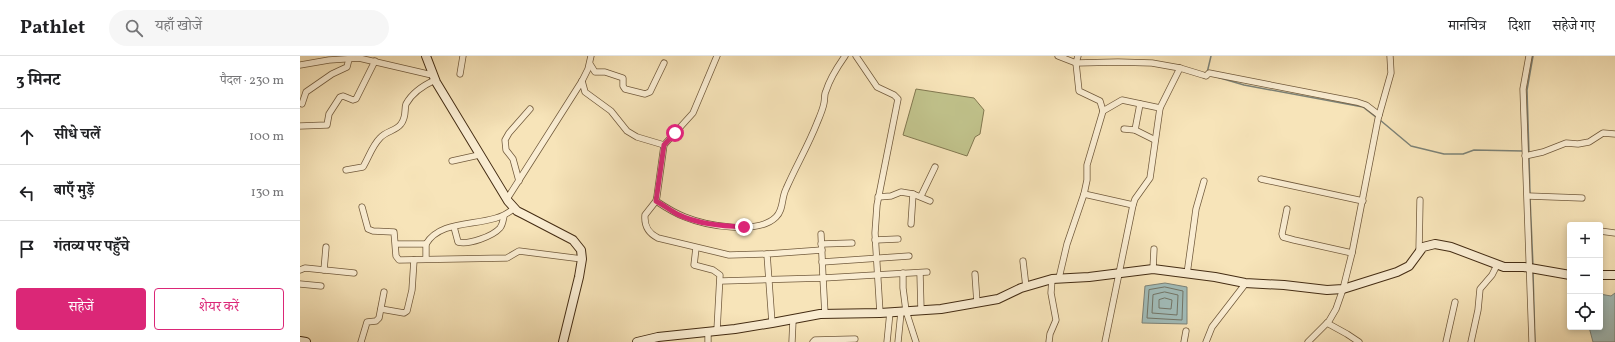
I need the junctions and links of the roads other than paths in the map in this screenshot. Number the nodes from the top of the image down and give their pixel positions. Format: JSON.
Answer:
{"nodes":[{"id":1,"x":426,"y":56,"type":"edge"},
{"id":2,"x":463,"y":56,"type":"edge"},
{"id":3,"x":591,"y":56,"type":"edge"},
{"id":4,"x":716,"y":56,"type":"edge"},
{"id":5,"x":845,"y":56,"type":"edge"},
{"id":6,"x":856,"y":56,"type":"edge"},
{"id":7,"x":1058,"y":56,"type":"edge"},
{"id":8,"x":1078,"y":56,"type":"edge"},
{"id":9,"x":1390,"y":56,"type":"edge"},
{"id":10,"x":1529,"y":56,"type":"edge"},
{"id":11,"x":360,"y":57,"type":"edge"},
{"id":12,"x":332,"y":58,"type":"edge"},
{"id":13,"x":349,"y":58,"type":"junction"},
{"id":14,"x":375,"y":61,"type":"junction"},
{"id":15,"x":664,"y":63,"type":"dead end"},
{"id":16,"x":590,"y":64,"type":"junction"},
{"id":17,"x":1076,"y":64,"type":"junction"},
{"id":18,"x":300,"y":65,"type":"edge"},
{"id":19,"x":1180,"y":68,"type":"junction"},
{"id":20,"x":460,"y":74,"type":"dead end"},
{"id":21,"x":433,"y":78,"type":"junction"},
{"id":22,"x":582,"y":81,"type":"junction"},
{"id":23,"x":302,"y":104,"type":"dead end"},
{"id":24,"x":1140,"y":104,"type":"junction"},
{"id":25,"x":1160,"y":108,"type":"junction"},
{"id":26,"x":530,"y":109,"type":"dead end"},
{"id":27,"x":1103,"y":110,"type":"junction"},
{"id":28,"x":1379,"y":117,"type":"junction"},
{"id":29,"x":300,"y":126,"type":"edge"},
{"id":30,"x":1124,"y":129,"type":"dead end"},
{"id":31,"x":1135,"y":130,"type":"junction"},
{"id":32,"x":1615,"y":134,"type":"edge"},
{"id":33,"x":1155,"y":140,"type":"junction"},
{"id":34,"x":664,"y":145,"type":"junction"},
{"id":35,"x":479,"y":155,"type":"junction"},
{"id":36,"x":1525,"y":156,"type":"junction"},
{"id":37,"x":452,"y":161,"type":"dead end"},
{"id":38,"x":935,"y":167,"type":"dead end"},
{"id":39,"x":346,"y":170,"type":"dead end"},
{"id":40,"x":1261,"y":179,"type":"dead end"},
{"id":41,"x":1204,"y":181,"type":"dead end"},
{"id":42,"x":519,"y":182,"type":"junction"},
{"id":43,"x":913,"y":194,"type":"junction"},
{"id":44,"x":1084,"y":194,"type":"junction"},
{"id":45,"x":921,"y":196,"type":"junction"},
{"id":46,"x":1528,"y":196,"type":"junction"},
{"id":47,"x":878,"y":197,"type":"junction"},
{"id":48,"x":1582,"y":198,"type":"dead end"},
{"id":49,"x":507,"y":199,"type":"junction"},
{"id":50,"x":1420,"y":200,"type":"dead end"},
{"id":51,"x":656,"y":201,"type":"junction"},
{"id":52,"x":930,"y":201,"type":"dead end"},
{"id":53,"x":1363,"y":201,"type":"junction"},
{"id":54,"x":1132,"y":205,"type":"junction"},
{"id":55,"x":362,"y":208,"type":"dead end"},
{"id":56,"x":514,"y":208,"type":"junction"},
{"id":57,"x":1287,"y":209,"type":"dead end"},
{"id":58,"x":504,"y":216,"type":"junction"},
{"id":59,"x":911,"y":224,"type":"dead end"},
{"id":60,"x":454,"y":227,"type":"junction"},
{"id":61,"x":1603,"y":231,"type":"edge"},
{"id":62,"x":1615,"y":233,"type":"edge"},
{"id":63,"x":821,"y":234,"type":"dead end"},
{"id":64,"x":898,"y":239,"type":"dead end"},
{"id":65,"x":875,"y":240,"type":"junction"},
{"id":66,"x":852,"y":243,"type":"dead end"},
{"id":67,"x":396,"y":244,"type":"junction"},
{"id":68,"x":426,"y":244,"type":"junction"},
{"id":69,"x":821,"y":244,"type":"junction"},
{"id":70,"x":326,"y":247,"type":"dead end"},
{"id":71,"x":696,"y":248,"type":"junction"},
{"id":72,"x":1154,"y":249,"type":"dead end"},
{"id":73,"x":822,"y":250,"type":"junction"},
{"id":74,"x":1419,"y":252,"type":"junction"},
{"id":75,"x":1352,"y":253,"type":"junction"},
{"id":76,"x":767,"y":254,"type":"junction"},
{"id":77,"x":909,"y":256,"type":"dead end"},
{"id":78,"x":426,"y":259,"type":"junction"},
{"id":79,"x":582,"y":259,"type":"junction"},
{"id":80,"x":876,"y":259,"type":"junction"},
{"id":81,"x":414,"y":260,"type":"junction"},
{"id":82,"x":1023,"y":261,"type":"dead end"},
{"id":83,"x":822,"y":262,"type":"junction"},
{"id":84,"x":1497,"y":265,"type":"junction"},
{"id":85,"x":1529,"y":268,"type":"junction"},
{"id":86,"x":1153,"y":269,"type":"junction"},
{"id":87,"x":300,"y":270,"type":"edge"},
{"id":88,"x":324,"y":270,"type":"junction"},
{"id":89,"x":927,"y":272,"type":"dead end"},
{"id":90,"x":354,"y":273,"type":"dead end"},
{"id":91,"x":903,"y":273,"type":"junction"},
{"id":92,"x":920,"y":273,"type":"junction"},
{"id":93,"x":976,"y":274,"type":"dead end"},
{"id":94,"x":1118,"y":274,"type":"junction"},
{"id":95,"x":1187,"y":274,"type":"junction"},
{"id":96,"x":1567,"y":274,"type":"edge"},
{"id":97,"x":877,"y":275,"type":"junction"},
{"id":98,"x":1603,"y":275,"type":"edge"},
{"id":99,"x":1615,"y":275,"type":"edge"},
{"id":100,"x":823,"y":278,"type":"junction"},
{"id":101,"x":1055,"y":279,"type":"junction"},
{"id":102,"x":769,"y":281,"type":"junction"},
{"id":103,"x":720,"y":282,"type":"junction"},
{"id":104,"x":1246,"y":283,"type":"junction"},
{"id":105,"x":300,"y":284,"type":"edge"},
{"id":106,"x":321,"y":286,"type":"dead end"},
{"id":107,"x":1026,"y":287,"type":"junction"},
{"id":108,"x":1343,"y":289,"type":"junction"},
{"id":109,"x":384,"y":292,"type":"dead end"},
{"id":110,"x":1455,"y":302,"type":"dead end"},
{"id":111,"x":977,"y":303,"type":"junction"},
{"id":112,"x":381,"y":309,"type":"junction"},
{"id":113,"x":921,"y":310,"type":"junction"},
{"id":114,"x":903,"y":311,"type":"junction"},
{"id":115,"x":890,"y":312,"type":"junction"},
{"id":116,"x":880,"y":313,"type":"junction"},
{"id":117,"x":825,"y":314,"type":"junction"},
{"id":118,"x":793,"y":320,"type":"junction"},
{"id":119,"x":1327,"y":323,"type":"junction"},
{"id":120,"x":772,"y":324,"type":"junction"},
{"id":121,"x":717,"y":330,"type":"junction"},
{"id":122,"x":1186,"y":331,"type":"dead end"},
{"id":123,"x":708,"y":332,"type":"junction"},
{"id":124,"x":855,"y":339,"type":"dead end"},
{"id":125,"x":300,"y":341,"type":"edge"},
{"id":126,"x":306,"y":342,"type":"edge"},
{"id":127,"x":361,"y":342,"type":"edge"},
{"id":128,"x":563,"y":342,"type":"edge"},
{"id":129,"x":637,"y":342,"type":"edge"},
{"id":130,"x":708,"y":342,"type":"edge"},
{"id":131,"x":792,"y":342,"type":"edge"},
{"id":132,"x":813,"y":342,"type":"edge"},
{"id":133,"x":887,"y":342,"type":"edge"},
{"id":134,"x":898,"y":342,"type":"edge"},
{"id":135,"x":916,"y":342,"type":"edge"},
{"id":136,"x":1049,"y":342,"type":"edge"},
{"id":137,"x":1105,"y":342,"type":"edge"},
{"id":138,"x":1184,"y":342,"type":"edge"},
{"id":139,"x":1206,"y":342,"type":"edge"},
{"id":140,"x":1308,"y":342,"type":"edge"},
{"id":141,"x":1359,"y":342,"type":"edge"},
{"id":142,"x":1446,"y":342,"type":"edge"},
{"id":143,"x":1471,"y":342,"type":"edge"},
{"id":144,"x":1532,"y":342,"type":"edge"}],
"edges":[{"from":1,"to":21,"type":"street"},
{"from":2,"to":20,"type":"street"},
{"from":3,"to":16,"type":"street"},
{"from":4,"to":34,"type":"street"},
{"from":5,"to":51,"type":"street"},
{"from":6,"to":47,"type":"street"},
{"from":7,"to":17,"type":"street"},
{"from":8,"to":17,"type":"street"},
{"from":9,"to":28,"type":"street"},
{"from":10,"to":36,"type":"street"},
{"from":11,"to":13,"type":"street"},
{"from":11,"to":14,"type":"street"},
{"from":12,"to":13,"type":"street"},
{"from":12,"to":18,"type":"street"},
{"from":13,"to":23,"type":"street"},
{"from":14,"to":21,"type":"street"},
{"from":14,"to":29,"type":"street"},
{"from":15,"to":16,"type":"street"},
{"from":16,"to":22,"type":"street"},
{"from":17,"to":19,"type":"street"},
{"from":17,"to":27,"type":"street"},
{"from":19,"to":25,"type":"street"},
{"from":19,"to":28,"type":"street"},
{"from":21,"to":35,"type":"street"},
{"from":21,"to":39,"type":"street"},
{"from":22,"to":34,"type":"street"},
{"from":22,"to":42,"type":"street"},
{"from":24,"to":25,"type":"street"},
{"from":24,"to":27,"type":"street"},
{"from":24,"to":31,"type":"street"},
{"from":25,"to":33,"type":"street"},
{"from":26,"to":42,"type":"street"},
{"from":27,"to":44,"type":"street"},
{"from":28,"to":53,"type":"street"},
{"from":30,"to":31,"type":"street"},
{"from":31,"to":33,"type":"street"},
{"from":32,"to":36,"type":"street"},
{"from":33,"to":54,"type":"street"},
{"from":34,"to":51,"type":"street"},
{"from":35,"to":37,"type":"street"},
{"from":35,"to":49,"type":"street"},
{"from":36,"to":46,"type":"street"},
{"from":38,"to":45,"type":"street"},
{"from":40,"to":53,"type":"street"},
{"from":41,"to":95,"type":"street"},
{"from":42,"to":49,"type":"street"},
{"from":43,"to":45,"type":"street"},
{"from":43,"to":47,"type":"street"},
{"from":43,"to":59,"type":"street"},
{"from":44,"to":54,"type":"street"},
{"from":44,"to":101,"type":"street"},
{"from":45,"to":52,"type":"street"},
{"from":46,"to":48,"type":"street"},
{"from":46,"to":85,"type":"street"},
{"from":47,"to":65,"type":"street"},
{"from":49,"to":56,"type":"street"},
{"from":50,"to":74,"type":"street"},
{"from":51,"to":71,"type":"street"},
{"from":53,"to":75,"type":"street"},
{"from":54,"to":94,"type":"street"},
{"from":55,"to":67,"type":"street"},
{"from":56,"to":58,"type":"street"},
{"from":56,"to":79,"type":"street"},
{"from":57,"to":75,"type":"street"},
{"from":58,"to":60,"type":"street"},
{"from":58,"to":60,"type":"street"},
{"from":60,"to":68,"type":"street"},
{"from":61,"to":62,"type":"street"},
{"from":63,"to":69,"type":"street"},
{"from":64,"to":65,"type":"street"},
{"from":65,"to":80,"type":"street"},
{"from":66,"to":69,"type":"street"},
{"from":67,"to":68,"type":"street"},
{"from":67,"to":81,"type":"street"},
{"from":68,"to":78,"type":"street"},
{"from":69,"to":73,"type":"street"},
{"from":70,"to":88,"type":"street"},
{"from":71,"to":76,"type":"street"},
{"from":71,"to":103,"type":"street"},
{"from":72,"to":86,"type":"street"},
{"from":73,"to":76,"type":"street"},
{"from":73,"to":83,"type":"street"},
{"from":74,"to":84,"type":"street"},
{"from":74,"to":108,"type":"street"},
{"from":75,"to":108,"type":"street"},
{"from":76,"to":102,"type":"street"},
{"from":77,"to":80,"type":"street"},
{"from":78,"to":79,"type":"street"},
{"from":78,"to":81,"type":"street"},
{"from":79,"to":128,"type":"street"},
{"from":80,"to":83,"type":"street"},
{"from":80,"to":97,"type":"street"},
{"from":81,"to":112,"type":"street"},
{"from":82,"to":107,"type":"street"},
{"from":83,"to":100,"type":"street"},
{"from":84,"to":85,"type":"street"},
{"from":84,"to":143,"type":"street"},
{"from":85,"to":96,"type":"street"},
{"from":85,"to":144,"type":"street"},
{"from":86,"to":94,"type":"street"},
{"from":86,"to":95,"type":"street"},
{"from":87,"to":88,"type":"street"},
{"from":88,"to":90,"type":"street"},
{"from":89,"to":92,"type":"street"},
{"from":91,"to":92,"type":"street"},
{"from":91,"to":97,"type":"street"},
{"from":91,"to":114,"type":"street"},
{"from":92,"to":113,"type":"street"},
{"from":93,"to":111,"type":"street"},
{"from":94,"to":101,"type":"street"},
{"from":94,"to":137,"type":"street"},
{"from":95,"to":104,"type":"street"},
{"from":97,"to":100,"type":"street"},
{"from":97,"to":116,"type":"street"},
{"from":98,"to":99,"type":"street"},
{"from":100,"to":102,"type":"street"},
{"from":100,"to":117,"type":"street"},
{"from":101,"to":107,"type":"street"},
{"from":101,"to":136,"type":"street"},
{"from":102,"to":103,"type":"street"},
{"from":102,"to":120,"type":"street"},
{"from":103,"to":121,"type":"street"},
{"from":104,"to":108,"type":"street"},
{"from":104,"to":139,"type":"street"},
{"from":105,"to":106,"type":"street"},
{"from":107,"to":111,"type":"street"},
{"from":108,"to":119,"type":"street"},
{"from":109,"to":112,"type":"street"},
{"from":110,"to":142,"type":"street"},
{"from":111,"to":113,"type":"street"},
{"from":112,"to":127,"type":"street"},
{"from":113,"to":114,"type":"street"},
{"from":114,"to":115,"type":"street"},
{"from":114,"to":134,"type":"street"},
{"from":114,"to":135,"type":"street"},
{"from":115,"to":116,"type":"street"},
{"from":115,"to":133,"type":"street"},
{"from":116,"to":117,"type":"street"},
{"from":117,"to":118,"type":"street"},
{"from":118,"to":120,"type":"street"},
{"from":118,"to":131,"type":"street"},
{"from":119,"to":140,"type":"street"},
{"from":119,"to":141,"type":"street"},
{"from":120,"to":121,"type":"street"},
{"from":121,"to":123,"type":"street"},
{"from":122,"to":138,"type":"street"},
{"from":123,"to":129,"type":"street"},
{"from":123,"to":130,"type":"street"},
{"from":124,"to":132,"type":"street"},
{"from":125,"to":126,"type":"street"}]}
